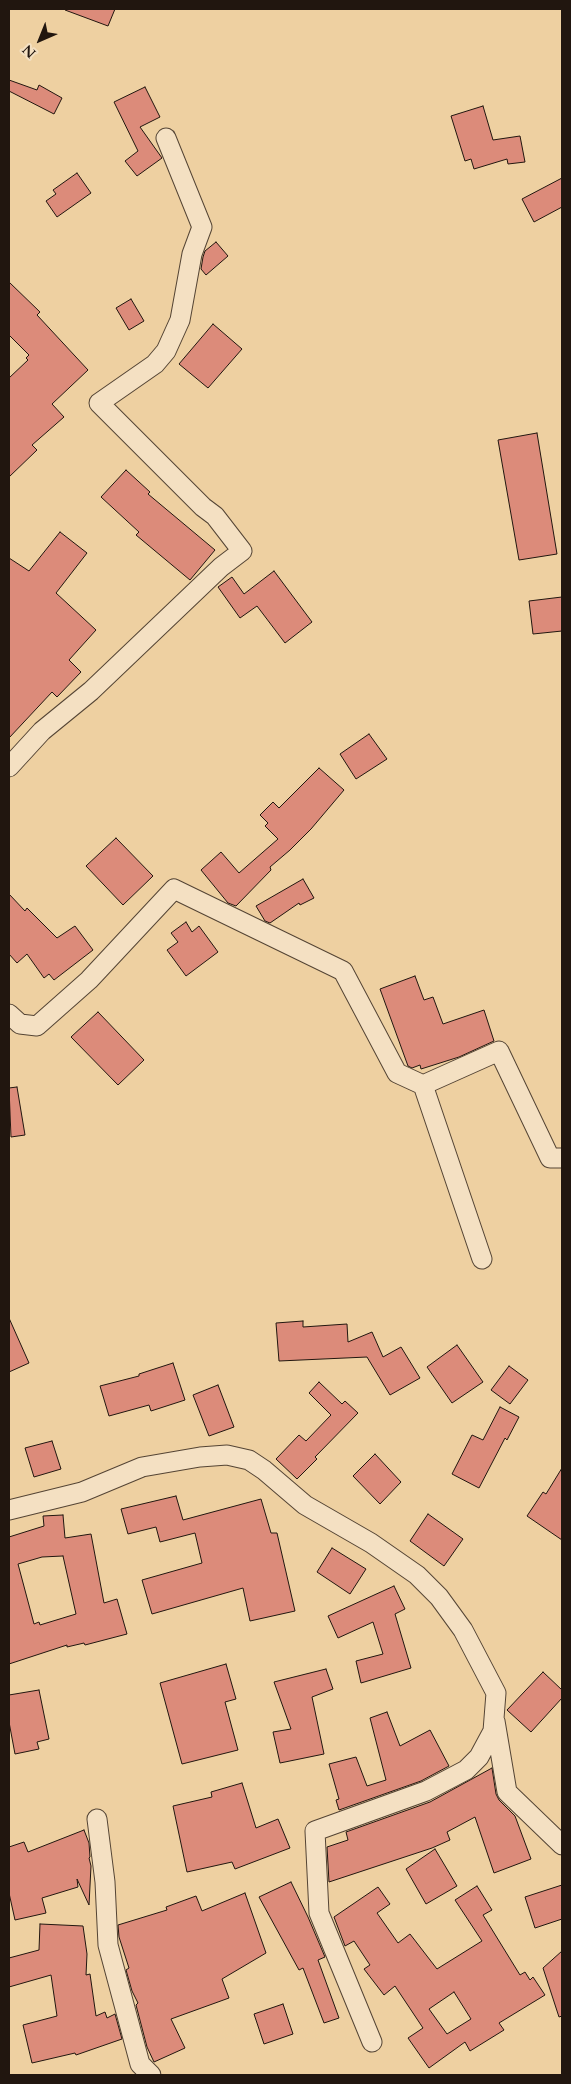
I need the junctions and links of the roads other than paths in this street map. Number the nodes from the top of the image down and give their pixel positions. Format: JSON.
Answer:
{"nodes":[{"id":1,"x":166,"y":138,"type":"dead end"},
{"id":2,"x":9,"y":767,"type":"edge"},
{"id":3,"x":9,"y":1014,"type":"edge"},
{"id":4,"x":424,"y":1085,"type":"junction"},
{"id":5,"x":562,"y":1158,"type":"edge"},
{"id":6,"x":482,"y":1260,"type":"dead end"},
{"id":7,"x":9,"y":1510,"type":"edge"},
{"id":8,"x":494,"y":1718,"type":"junction"},
{"id":9,"x":96,"y":1819,"type":"dead end"},
{"id":10,"x":562,"y":1845,"type":"edge"},
{"id":11,"x":372,"y":2042,"type":"dead end"},
{"id":12,"x":150,"y":2075,"type":"edge"}],
"edges":[{"from":1,"to":2,"type":"street"},
{"from":3,"to":4,"type":"street"},
{"from":4,"to":5,"type":"street"},
{"from":4,"to":6,"type":"street"},
{"from":7,"to":8,"type":"street"},
{"from":8,"to":10,"type":"street"},
{"from":8,"to":11,"type":"street"},
{"from":9,"to":12,"type":"street"}]}
